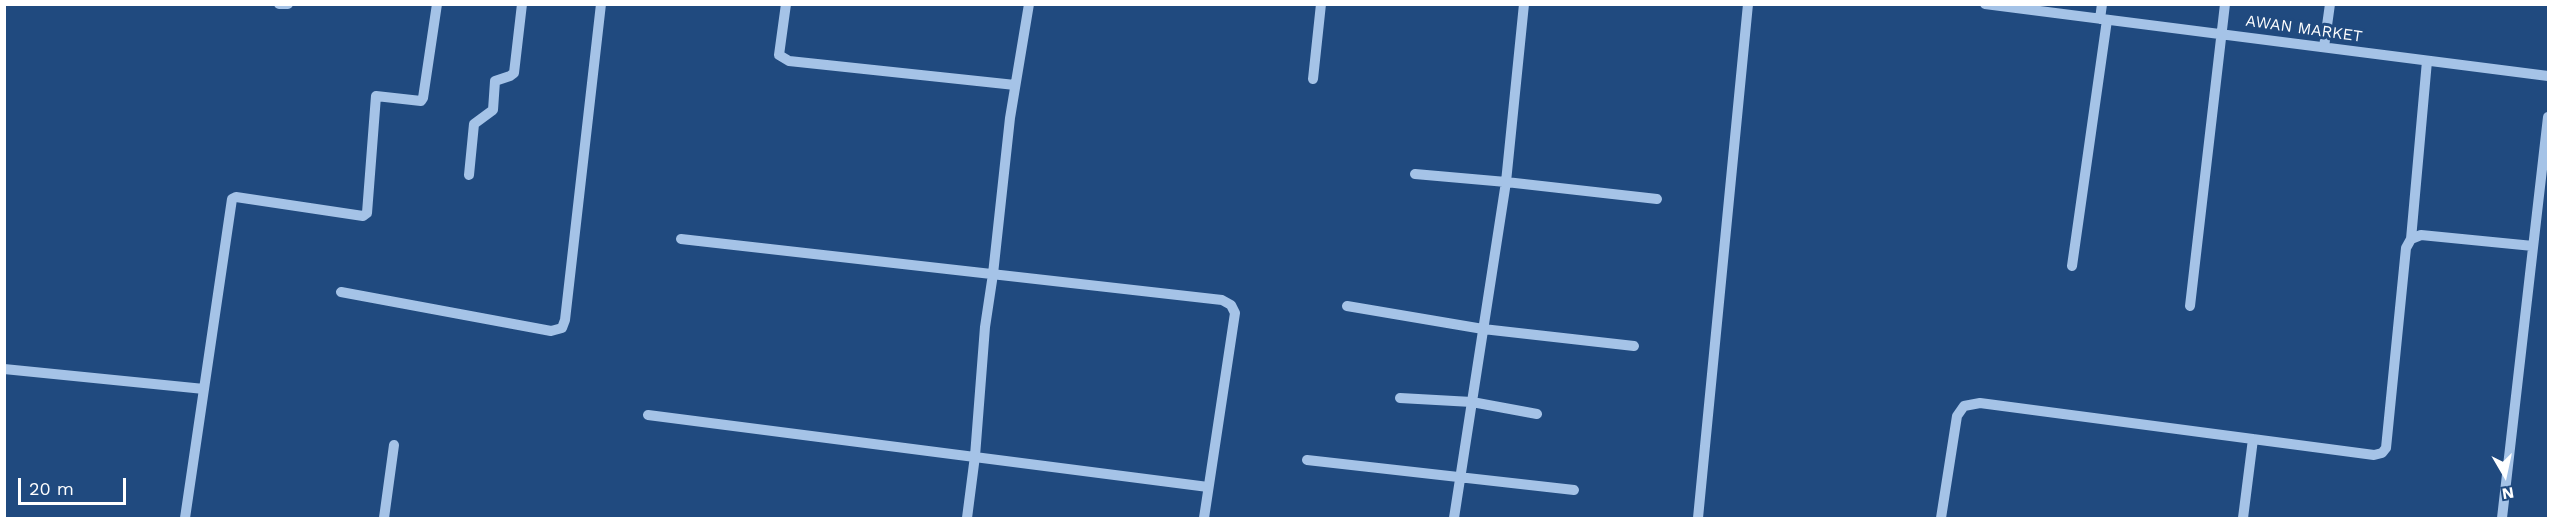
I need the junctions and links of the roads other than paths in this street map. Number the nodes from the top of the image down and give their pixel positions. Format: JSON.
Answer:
{"nodes":[{"id":1,"x":279,"y":4,"type":"edge"},
{"id":2,"x":288,"y":4,"type":"edge"},
{"id":3,"x":437,"y":4,"type":"edge"},
{"id":4,"x":522,"y":4,"type":"edge"},
{"id":5,"x":601,"y":4,"type":"edge"},
{"id":6,"x":786,"y":4,"type":"edge"},
{"id":7,"x":1029,"y":4,"type":"edge"},
{"id":8,"x":1321,"y":4,"type":"edge"},
{"id":9,"x":1524,"y":4,"type":"edge"},
{"id":10,"x":1748,"y":4,"type":"edge"},
{"id":11,"x":1984,"y":4,"type":"edge"},
{"id":12,"x":2102,"y":4,"type":"edge"},
{"id":13,"x":2225,"y":4,"type":"edge"},
{"id":14,"x":2330,"y":4,"type":"edge"},
{"id":15,"x":2104,"y":20,"type":"junction"},
{"id":16,"x":2222,"y":33,"type":"junction"},
{"id":17,"x":2324,"y":47,"type":"junction"},
{"id":18,"x":2427,"y":61,"type":"junction"},
{"id":19,"x":2548,"y":76,"type":"edge"},
{"id":20,"x":1312,"y":79,"type":"dead end"},
{"id":21,"x":1015,"y":85,"type":"junction"},
{"id":22,"x":2548,"y":117,"type":"edge"},
{"id":23,"x":1415,"y":174,"type":"dead end"},
{"id":24,"x":469,"y":175,"type":"dead end"},
{"id":25,"x":1506,"y":182,"type":"junction"},
{"id":26,"x":1657,"y":199,"type":"dead end"},
{"id":27,"x":681,"y":239,"type":"dead end"},
{"id":28,"x":2411,"y":239,"type":"junction"},
{"id":29,"x":2533,"y":246,"type":"junction"},
{"id":30,"x":2072,"y":266,"type":"dead end"},
{"id":31,"x":993,"y":274,"type":"junction"},
{"id":32,"x":341,"y":292,"type":"dead end"},
{"id":33,"x":1347,"y":306,"type":"dead end"},
{"id":34,"x":2190,"y":306,"type":"dead end"},
{"id":35,"x":1483,"y":329,"type":"junction"},
{"id":36,"x":1634,"y":346,"type":"dead end"},
{"id":37,"x":4,"y":369,"type":"edge"},
{"id":38,"x":204,"y":389,"type":"junction"},
{"id":39,"x":1400,"y":398,"type":"dead end"},
{"id":40,"x":1472,"y":402,"type":"junction"},
{"id":41,"x":1538,"y":414,"type":"dead end"},
{"id":42,"x":648,"y":415,"type":"dead end"},
{"id":43,"x":2253,"y":439,"type":"junction"},
{"id":44,"x":394,"y":445,"type":"dead end"},
{"id":45,"x":975,"y":456,"type":"junction"},
{"id":46,"x":1307,"y":460,"type":"dead end"},
{"id":47,"x":1461,"y":477,"type":"junction"},
{"id":48,"x":1208,"y":487,"type":"junction"},
{"id":49,"x":1574,"y":490,"type":"dead end"},
{"id":50,"x":185,"y":519,"type":"edge"},
{"id":51,"x":384,"y":519,"type":"edge"},
{"id":52,"x":967,"y":519,"type":"edge"},
{"id":53,"x":1204,"y":519,"type":"edge"},
{"id":54,"x":1454,"y":519,"type":"edge"},
{"id":55,"x":1698,"y":519,"type":"edge"},
{"id":56,"x":1941,"y":519,"type":"edge"},
{"id":57,"x":2243,"y":519,"type":"edge"},
{"id":58,"x":2502,"y":519,"type":"edge"}],
"edges":[{"from":1,"to":2,"type":"street"},
{"from":3,"to":38,"type":"street"},
{"from":4,"to":24,"type":"street"},
{"from":5,"to":32,"type":"street"},
{"from":6,"to":21,"type":"street"},
{"from":7,"to":21,"type":"street"},
{"from":8,"to":20,"type":"street"},
{"from":9,"to":25,"type":"street"},
{"from":10,"to":55,"type":"street"},
{"from":11,"to":15,"type":"street","name":"AWAN MARKET"},
{"from":12,"to":15,"type":"street"},
{"from":13,"to":16,"type":"street"},
{"from":14,"to":17,"type":"street"},
{"from":15,"to":16,"type":"street","name":"AWAN MARKET"},
{"from":15,"to":30,"type":"street"},
{"from":16,"to":17,"type":"street","name":"AWAN MARKET"},
{"from":16,"to":34,"type":"street"},
{"from":17,"to":18,"type":"street","name":"AWAN MARKET"},
{"from":18,"to":19,"type":"street","name":"AWAN MARKET"},
{"from":18,"to":28,"type":"street"},
{"from":21,"to":31,"type":"street"},
{"from":22,"to":29,"type":"street"},
{"from":23,"to":25,"type":"street"},
{"from":25,"to":26,"type":"street"},
{"from":25,"to":35,"type":"street"},
{"from":27,"to":31,"type":"street"},
{"from":28,"to":29,"type":"street"},
{"from":28,"to":43,"type":"street"},
{"from":29,"to":58,"type":"street"},
{"from":31,"to":45,"type":"street"},
{"from":31,"to":48,"type":"street"},
{"from":33,"to":35,"type":"street"},
{"from":35,"to":36,"type":"street"},
{"from":35,"to":40,"type":"street"},
{"from":37,"to":38,"type":"street"},
{"from":38,"to":50,"type":"street"},
{"from":39,"to":40,"type":"street"},
{"from":40,"to":41,"type":"street"},
{"from":40,"to":47,"type":"street"},
{"from":42,"to":45,"type":"street"},
{"from":43,"to":56,"type":"street"},
{"from":43,"to":57,"type":"street"},
{"from":44,"to":51,"type":"street"},
{"from":45,"to":48,"type":"street"},
{"from":45,"to":52,"type":"street"},
{"from":46,"to":47,"type":"street"},
{"from":47,"to":49,"type":"street"},
{"from":47,"to":54,"type":"street"},
{"from":48,"to":53,"type":"street"}]}
